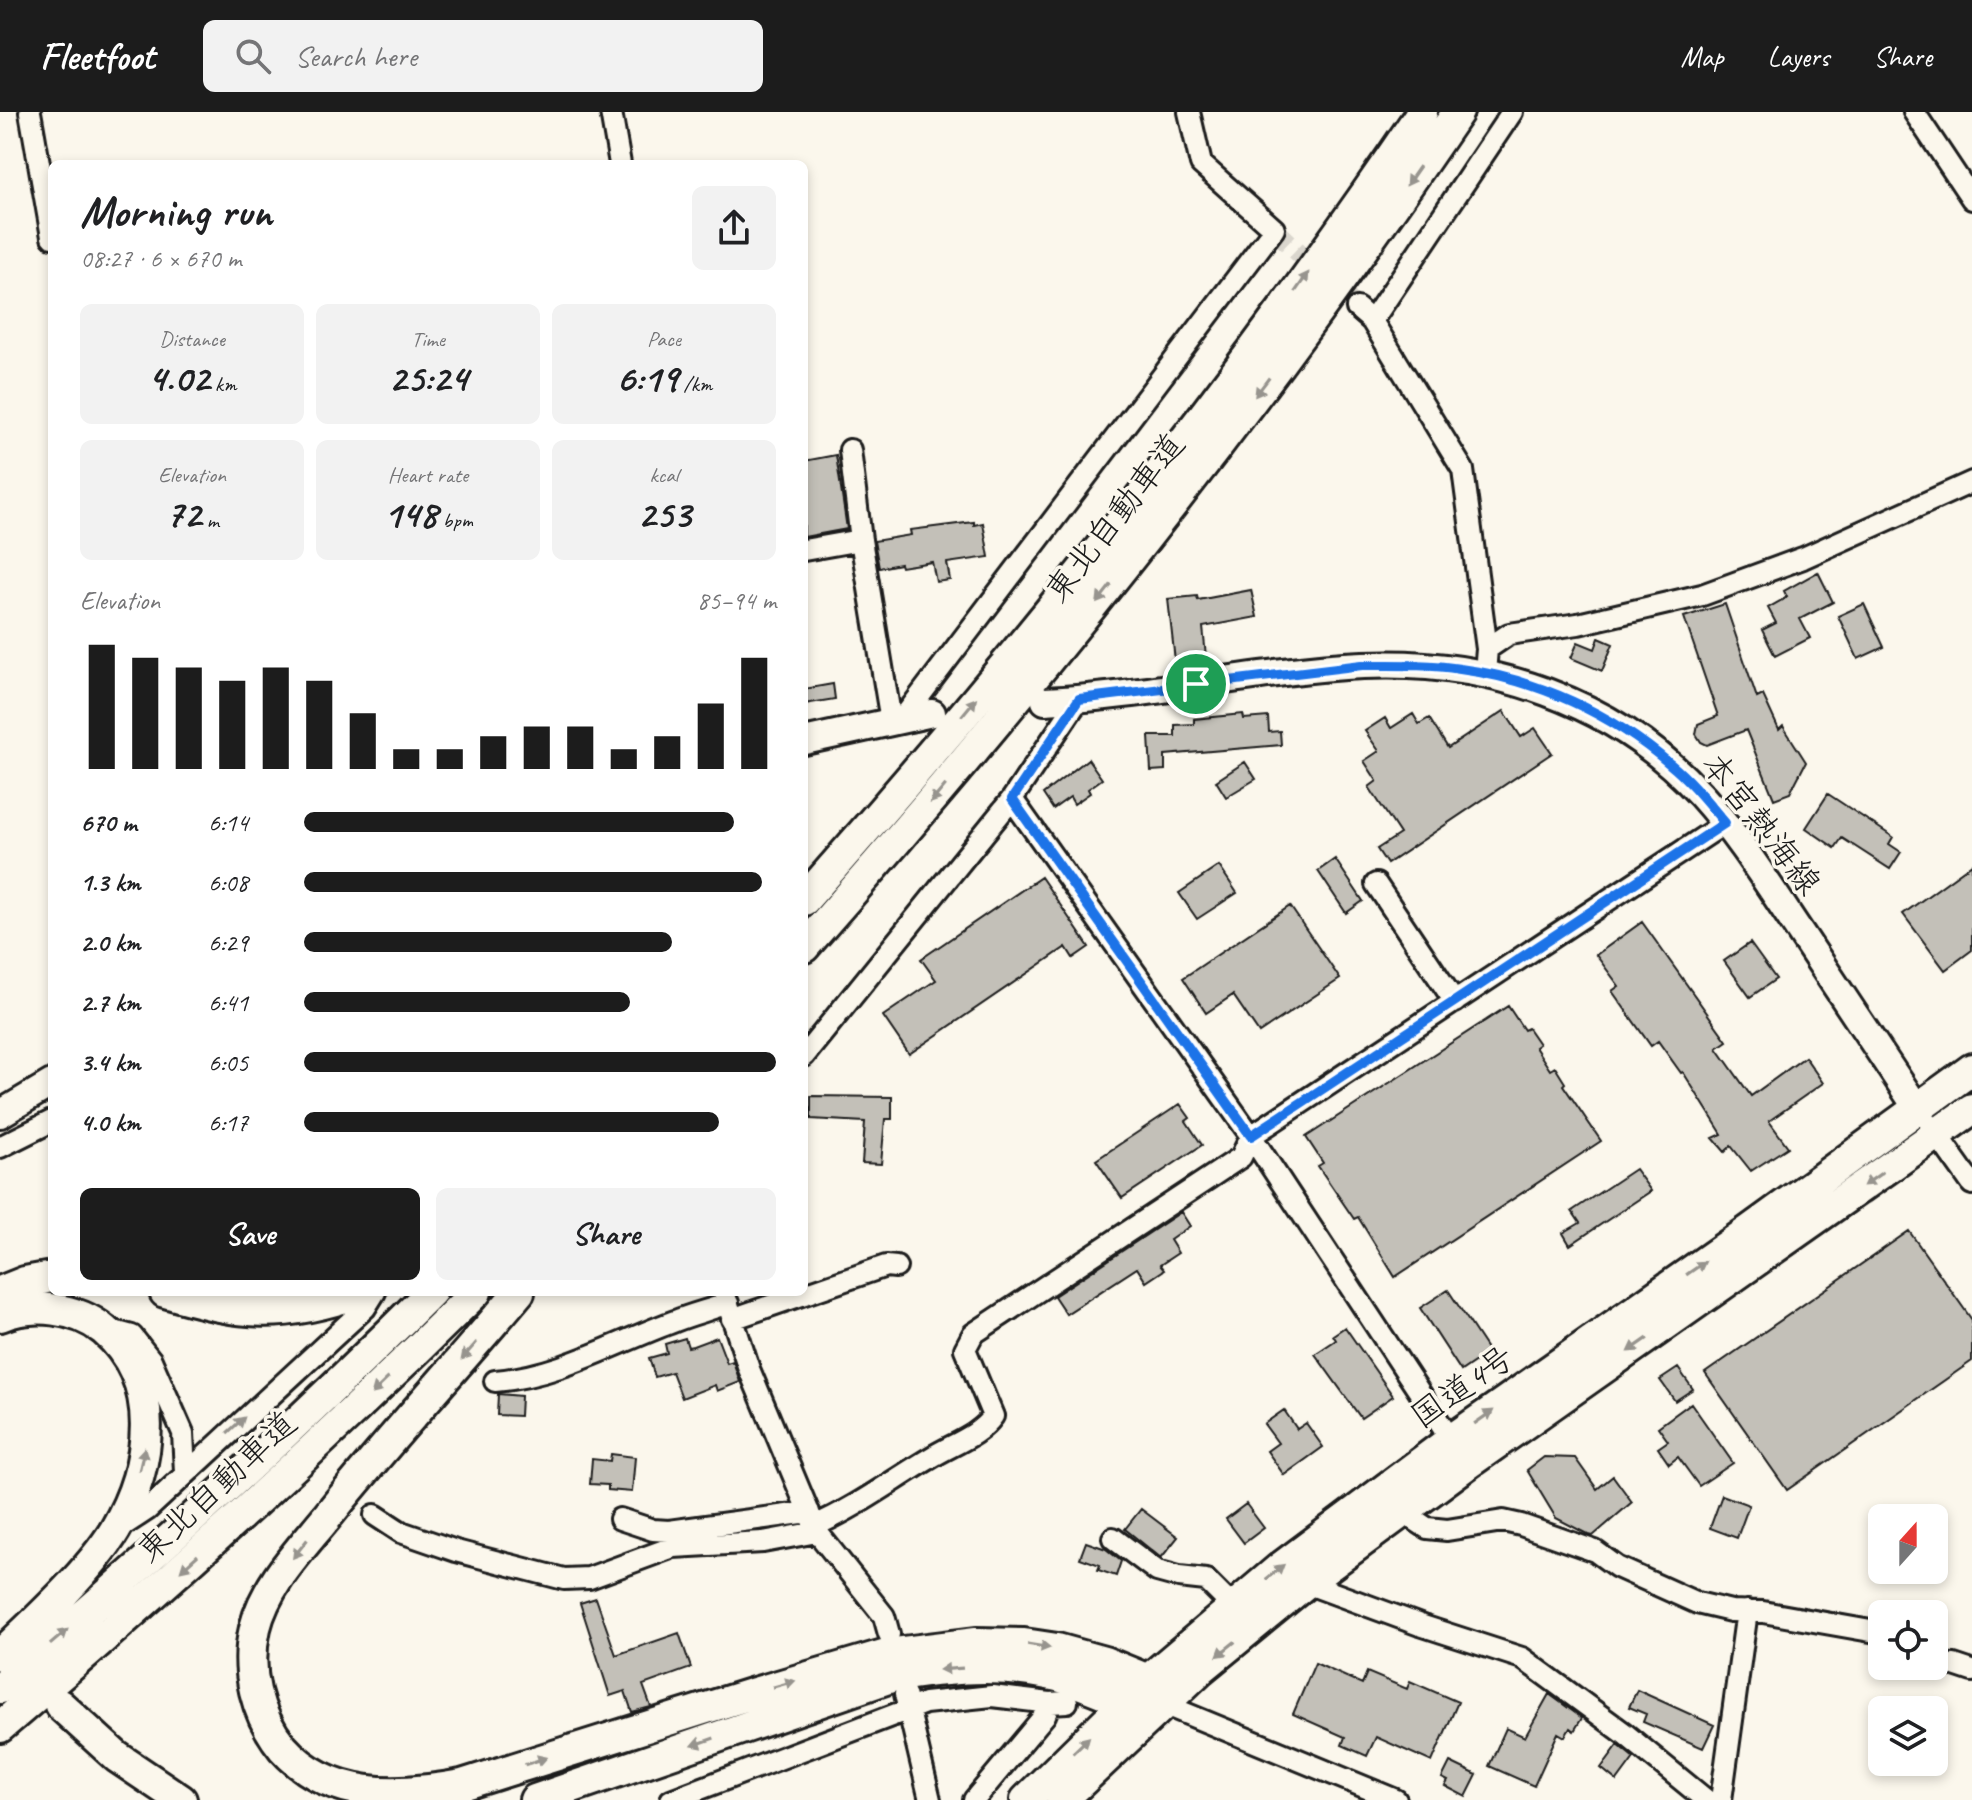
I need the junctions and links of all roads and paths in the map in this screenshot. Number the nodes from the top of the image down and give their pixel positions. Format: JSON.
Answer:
{"nodes":[{"id":1,"x":30,"y":112,"type":"edge"},
{"id":2,"x":611,"y":112,"type":"edge"},
{"id":3,"x":1189,"y":112,"type":"edge"},
{"id":4,"x":1422,"y":112,"type":"edge"},
{"id":5,"x":1458,"y":112,"type":"edge"},
{"id":6,"x":1512,"y":112,"type":"edge"},
{"id":7,"x":1914,"y":112,"type":"edge"},
{"id":8,"x":619,"y":160,"type":"edge"},
{"id":9,"x":1972,"y":199,"type":"edge"},
{"id":10,"x":48,"y":214,"type":"edge"},
{"id":11,"x":850,"y":450,"type":"dead end"},
{"id":12,"x":1972,"y":482,"type":"edge"},
{"id":13,"x":861,"y":540,"type":"junction"},
{"id":14,"x":808,"y":549,"type":"edge"},
{"id":15,"x":1486,"y":661,"type":"junction"},
{"id":16,"x":1079,"y":699,"type":"junction"},
{"id":17,"x":1045,"y":701,"type":"dead end"},
{"id":18,"x":932,"y":713,"type":"dead end"},
{"id":19,"x":897,"y":719,"type":"junction"},
{"id":20,"x":808,"y":740,"type":"edge"},
{"id":21,"x":1012,"y":799,"type":"junction"},
{"id":22,"x":1725,"y":823,"type":"junction"},
{"id":23,"x":1376,"y":884,"type":"dead end"},
{"id":24,"x":808,"y":895,"type":"edge"},
{"id":25,"x":808,"y":944,"type":"edge"},
{"id":26,"x":1455,"y":1002,"type":"junction"},
{"id":27,"x":808,"y":1051,"type":"edge"},
{"id":28,"x":1972,"y":1069,"type":"edge"},
{"id":29,"x":48,"y":1085,"type":"edge"},
{"id":30,"x":1917,"y":1108,"type":"junction"},
{"id":31,"x":1972,"y":1109,"type":"edge"},
{"id":32,"x":0,"y":1114,"type":"edge"},
{"id":33,"x":48,"y":1123,"type":"edge"},
{"id":34,"x":1937,"y":1134,"type":"junction"},
{"id":35,"x":1251,"y":1136,"type":"junction"},
{"id":36,"x":0,"y":1147,"type":"edge"},
{"id":37,"x":1972,"y":1184,"type":"edge"},
{"id":38,"x":896,"y":1267,"type":"dead end"},
{"id":39,"x":48,"y":1278,"type":"edge"},
{"id":40,"x":808,"y":1285,"type":"edge"},
{"id":41,"x":0,"y":1292,"type":"edge"},
{"id":42,"x":178,"y":1296,"type":"edge"},
{"id":43,"x":347,"y":1296,"type":"edge"},
{"id":44,"x":372,"y":1296,"type":"edge"},
{"id":45,"x":427,"y":1296,"type":"edge"},
{"id":46,"x":472,"y":1296,"type":"edge"},
{"id":47,"x":516,"y":1296,"type":"edge"},
{"id":48,"x":764,"y":1296,"type":"edge"},
{"id":49,"x":728,"y":1305,"type":"edge"},
{"id":50,"x":0,"y":1316,"type":"edge"},
{"id":51,"x":100,"y":1327,"type":"junction"},
{"id":52,"x":495,"y":1381,"type":"dead end"},
{"id":53,"x":1451,"y":1440,"type":"junction"},
{"id":54,"x":185,"y":1472,"type":"junction"},
{"id":55,"x":1403,"y":1512,"type":"junction"},
{"id":56,"x":375,"y":1515,"type":"dead end"},
{"id":57,"x":620,"y":1519,"type":"dead end"},
{"id":58,"x":813,"y":1523,"type":"junction"},
{"id":59,"x":114,"y":1532,"type":"junction"},
{"id":60,"x":1113,"y":1538,"type":"dead end"},
{"id":61,"x":1306,"y":1583,"type":"junction"},
{"id":62,"x":1233,"y":1607,"type":"junction"},
{"id":63,"x":1747,"y":1611,"type":"junction"},
{"id":64,"x":1868,"y":1631,"type":"edge"},
{"id":65,"x":889,"y":1634,"type":"dead end"},
{"id":66,"x":1,"y":1640,"type":"edge"},
{"id":67,"x":1948,"y":1665,"type":"edge"},
{"id":68,"x":1972,"y":1671,"type":"edge"},
{"id":69,"x":0,"y":1688,"type":"edge"},
{"id":70,"x":1156,"y":1692,"type":"junction"},
{"id":71,"x":907,"y":1701,"type":"junction"},
{"id":72,"x":1127,"y":1702,"type":"junction"},
{"id":73,"x":0,"y":1727,"type":"edge"},
{"id":74,"x":451,"y":1792,"type":"edge"},
{"id":75,"x":1384,"y":1798,"type":"edge"},
{"id":76,"x":143,"y":1800,"type":"edge"},
{"id":77,"x":181,"y":1800,"type":"edge"},
{"id":78,"x":535,"y":1800,"type":"edge"},
{"id":79,"x":671,"y":1800,"type":"edge"},
{"id":80,"x":930,"y":1800,"type":"edge"},
{"id":81,"x":974,"y":1800,"type":"edge"},
{"id":82,"x":1026,"y":1800,"type":"edge"},
{"id":83,"x":1062,"y":1800,"type":"edge"},
{"id":84,"x":1706,"y":1800,"type":"edge"},
{"id":85,"x":1721,"y":1800,"type":"edge"}],
"edges":[{"from":1,"to":10,"type":"street"},
{"from":2,"to":8,"type":"street"},
{"from":3,"to":19,"type":"street"},
{"from":24,"to":4,"type":"highway","name":"東北自動車道","one_way":true},
{"from":5,"to":25,"type":"highway","name":"東北自動車道","one_way":true},
{"from":6,"to":15,"type":"street"},
{"from":7,"to":9,"type":"street"},
{"from":11,"to":13,"type":"street"},
{"from":12,"to":15,"type":"street"},
{"from":13,"to":14,"type":"street"},
{"from":13,"to":19,"type":"street"},
{"from":15,"to":16,"type":"main road","name":"本宮熱海線"},
{"from":15,"to":22,"type":"main road","name":"本宮熱海線"},
{"from":16,"to":17,"type":"main road","name":"本宮熱海線"},
{"from":16,"to":21,"type":"street"},
{"from":18,"to":19,"type":"main road"},
{"from":19,"to":20,"type":"main road"},
{"from":21,"to":27,"type":"street"},
{"from":21,"to":35,"type":"street"},
{"from":22,"to":26,"type":"street"},
{"from":22,"to":30,"type":"main road","name":"本宮熱海線"},
{"from":23,"to":26,"type":"street"},
{"from":26,"to":35,"type":"street"},
{"from":28,"to":30,"type":"highway","name":"国道4号"},
{"from":29,"to":32,"type":"main road"},
{"from":30,"to":34,"type":"street"},
{"from":53,"to":30,"type":"highway","name":"国道4号","one_way":true},
{"from":31,"to":34,"type":"highway","name":"国道4号"},
{"from":33,"to":36,"type":"street"},
{"from":34,"to":37,"type":"street"},
{"from":34,"to":55,"type":"highway","name":"国道4号","one_way":true},
{"from":35,"to":53,"type":"street"},
{"from":35,"to":58,"type":"street"},
{"from":38,"to":40,"type":"street"},
{"from":39,"to":41,"type":"highway"},
{"from":42,"to":43,"type":"highway"},
{"from":54,"to":44,"type":"street","one_way":true},
{"from":69,"to":45,"type":"highway","name":"東北自動車道","one_way":true},
{"from":46,"to":73,"type":"highway","name":"東北自動車道","one_way":true},
{"from":47,"to":74,"type":"highway","one_way":true},
{"from":48,"to":49,"type":"street"},
{"from":49,"to":52,"type":"street"},
{"from":49,"to":58,"type":"street"},
{"from":50,"to":51,"type":"highway"},
{"from":51,"to":54,"type":"street"},
{"from":59,"to":51,"type":"highway","one_way":true},
{"from":62,"to":53,"type":"highway","name":"国道4号","one_way":true},
{"from":54,"to":59,"type":"street"},
{"from":55,"to":61,"type":"highway","name":"国道4号"},
{"from":55,"to":63,"type":"street"},
{"from":56,"to":58,"type":"street"},
{"from":57,"to":58,"type":"street"},
{"from":58,"to":65,"type":"street"},
{"from":59,"to":66,"type":"highway"},
{"from":60,"to":62,"type":"street"},
{"from":61,"to":70,"type":"highway","name":"国道4号","one_way":true},
{"from":61,"to":84,"type":"street"},
{"from":62,"to":70,"type":"highway","name":"国道4号"},
{"from":63,"to":64,"type":"street"},
{"from":63,"to":85,"type":"street"},
{"from":67,"to":68,"type":"street"},
{"from":70,"to":72,"type":"highway","name":"国道4号"},
{"from":74,"to":70,"type":"highway","one_way":true},
{"from":70,"to":75,"type":"street"},
{"from":70,"to":83,"type":"highway","name":"国道4号"},
{"from":71,"to":79,"type":"street"},
{"from":71,"to":80,"type":"street"},
{"from":71,"to":81,"type":"street"},
{"from":72,"to":78,"type":"highway","one_way":true},
{"from":82,"to":72,"type":"highway","name":"国道4号","one_way":true},
{"from":76,"to":77,"type":"highway"}]}
